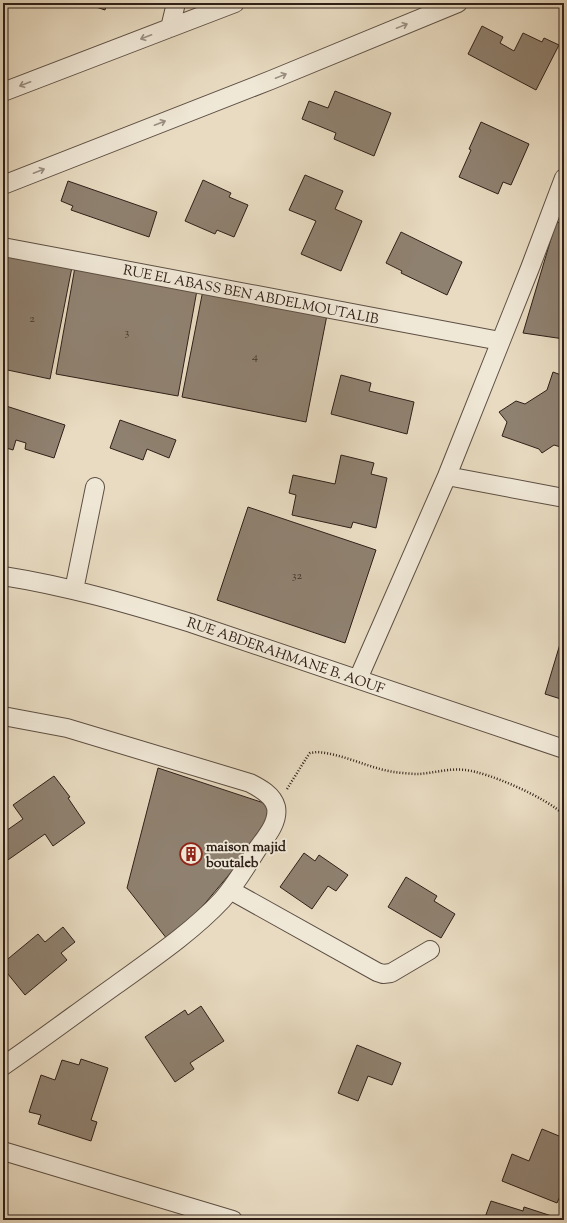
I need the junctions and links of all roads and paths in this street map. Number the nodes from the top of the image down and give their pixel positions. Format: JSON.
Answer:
{"nodes":[{"id":1,"x":176,"y":3,"type":"edge"},
{"id":2,"x":235,"y":3,"type":"edge"},
{"id":3,"x":458,"y":3,"type":"edge"},
{"id":4,"x":170,"y":28,"type":"junction"},
{"id":5,"x":3,"y":92,"type":"edge"},
{"id":6,"x":564,"y":178,"type":"edge"},
{"id":7,"x":3,"y":185,"type":"edge"},
{"id":8,"x":558,"y":210,"type":"edge"},
{"id":9,"x":3,"y":248,"type":"edge"},
{"id":10,"x":500,"y":341,"type":"junction"},
{"id":11,"x":447,"y":476,"type":"junction"},
{"id":12,"x":95,"y":486,"type":"dead end"},
{"id":13,"x":564,"y":498,"type":"edge"},
{"id":14,"x":3,"y":576,"type":"edge"},
{"id":15,"x":74,"y":590,"type":"junction"},
{"id":16,"x":358,"y":680,"type":"junction"},
{"id":17,"x":3,"y":716,"type":"edge"},
{"id":18,"x":564,"y":749,"type":"edge"},
{"id":19,"x":276,"y":806,"type":"junction"},
{"id":20,"x":564,"y":815,"type":"edge"},
{"id":21,"x":230,"y":890,"type":"junction"},
{"id":22,"x":430,"y":950,"type":"dead end"},
{"id":23,"x":3,"y":1066,"type":"edge"},
{"id":24,"x":3,"y":1151,"type":"edge"},
{"id":25,"x":233,"y":1220,"type":"edge"}],
"edges":[{"from":1,"to":4,"type":"street"},
{"from":2,"to":4,"type":"street"},
{"from":7,"to":3,"type":"street","one_way":true},
{"from":4,"to":5,"type":"street","one_way":true},
{"from":6,"to":8,"type":"street"},
{"from":8,"to":10,"type":"street"},
{"from":9,"to":10,"type":"street","name":"RUE EL ABASS BEN ABDELMOUTALIB"},
{"from":10,"to":11,"type":"street"},
{"from":11,"to":13,"type":"street"},
{"from":11,"to":16,"type":"street"},
{"from":12,"to":15,"type":"street"},
{"from":14,"to":15,"type":"street","name":"RUE ABDERAHMANE B. AOUF"},
{"from":15,"to":16,"type":"street","name":"RUE ABDERAHMANE B. AOUF"},
{"from":16,"to":18,"type":"street","name":"RUE ABDERAHMANE B. AOUF"},
{"from":17,"to":19,"type":"street"},
{"from":19,"to":20,"type":"path"},
{"from":19,"to":21,"type":"street"},
{"from":21,"to":22,"type":"street"},
{"from":21,"to":23,"type":"street"},
{"from":24,"to":25,"type":"street"}]}
